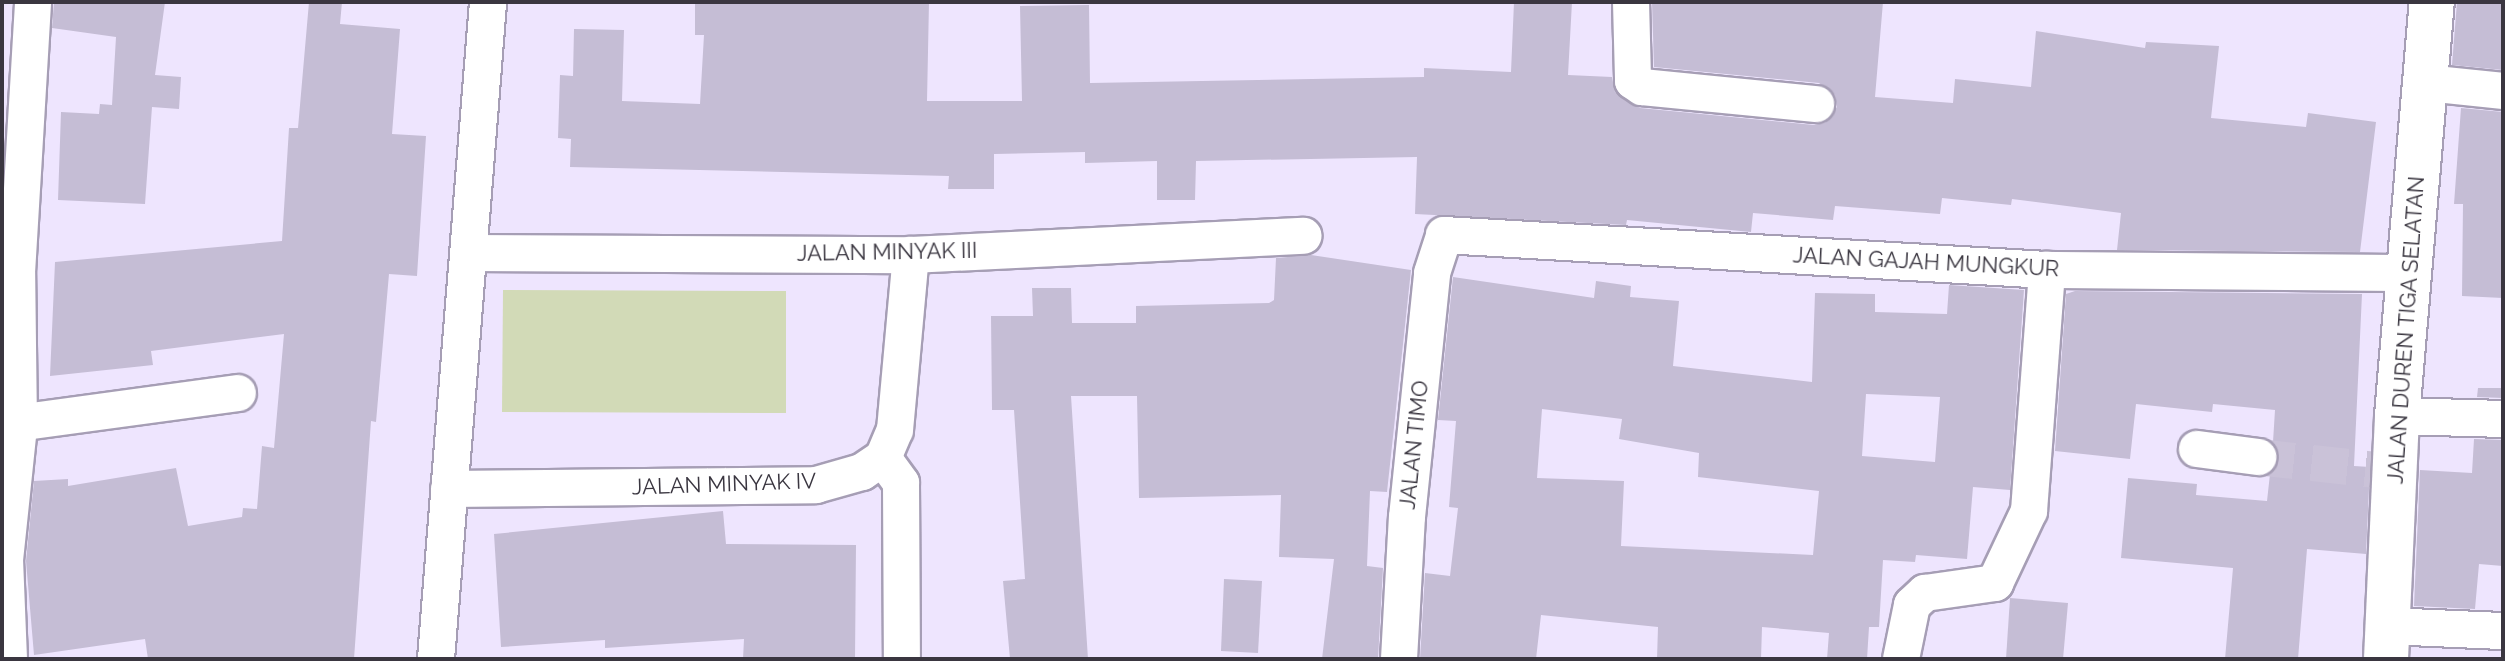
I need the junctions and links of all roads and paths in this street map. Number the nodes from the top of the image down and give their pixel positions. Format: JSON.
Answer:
{"nodes":[{"id":1,"x":33,"y":2,"type":"edge"},
{"id":2,"x":488,"y":2,"type":"edge"},
{"id":3,"x":1631,"y":2,"type":"edge"},
{"id":4,"x":2432,"y":2,"type":"edge"},
{"id":5,"x":2426,"y":83,"type":"junction"},
{"id":6,"x":2503,"y":91,"type":"edge"},
{"id":7,"x":1816,"y":104,"type":"dead end"},
{"id":8,"x":1444,"y":235,"type":"joint"},
{"id":9,"x":1304,"y":236,"type":"dead end"},
{"id":10,"x":469,"y":253,"type":"junction"},
{"id":11,"x":911,"y":255,"type":"junction"},
{"id":12,"x":2047,"y":270,"type":"junction"},
{"id":13,"x":2409,"y":273,"type":"junction"},
{"id":14,"x":238,"y":393,"type":"dead end"},
{"id":15,"x":2397,"y":416,"type":"junction"},
{"id":16,"x":2503,"y":419,"type":"edge"},
{"id":17,"x":10,"y":426,"type":"edge"},
{"id":18,"x":2197,"y":449,"type":"dead end"},
{"id":19,"x":2258,"y":457,"type":"tunnel mouth"},
{"id":20,"x":883,"y":458,"type":"junction"},
{"id":21,"x":449,"y":489,"type":"junction"},
{"id":22,"x":2503,"y":631,"type":"edge"},
{"id":23,"x":2386,"y":643,"type":"edge"},
{"id":24,"x":9,"y":659,"type":"edge"},
{"id":25,"x":436,"y":659,"type":"edge"},
{"id":26,"x":902,"y":659,"type":"edge"},
{"id":27,"x":1399,"y":659,"type":"edge"},
{"id":28,"x":1901,"y":659,"type":"edge"}],
"edges":[{"from":1,"to":17,"type":"street"},
{"from":2,"to":10,"type":"street"},
{"from":3,"to":7,"type":"street"},
{"from":4,"to":5,"type":"street","name":"JALAN DUREN TIGA SELATAN"},
{"from":5,"to":6,"type":"street"},
{"from":5,"to":13,"type":"street","name":"JALAN DUREN TIGA SELATAN"},
{"from":8,"to":12,"type":"street","name":"JALAN GAJAH MUNGKUR"},
{"from":8,"to":27,"type":"street","name":"JALAN TIMO"},
{"from":9,"to":11,"type":"street","name":"JALAN MINYAK III"},
{"from":10,"to":11,"type":"street","name":"JALAN MINYAK III"},
{"from":10,"to":21,"type":"street"},
{"from":11,"to":20,"type":"street"},
{"from":12,"to":13,"type":"street","name":"JALAN GAJAH MUNGKUR"},
{"from":12,"to":28,"type":"street"},
{"from":13,"to":15,"type":"street","name":"JALAN DUREN TIGA SELATAN"},
{"from":14,"to":17,"type":"street"},
{"from":15,"to":16,"type":"street"},
{"from":15,"to":23,"type":"street","name":"JALAN DUREN TIGA SELATAN"},
{"from":17,"to":24,"type":"street"},
{"from":18,"to":19,"type":"street"},
{"from":20,"to":21,"type":"street","name":"JALAN MINYAK IV"},
{"from":20,"to":26,"type":"street"},
{"from":21,"to":25,"type":"street"},
{"from":22,"to":23,"type":"street"}]}
